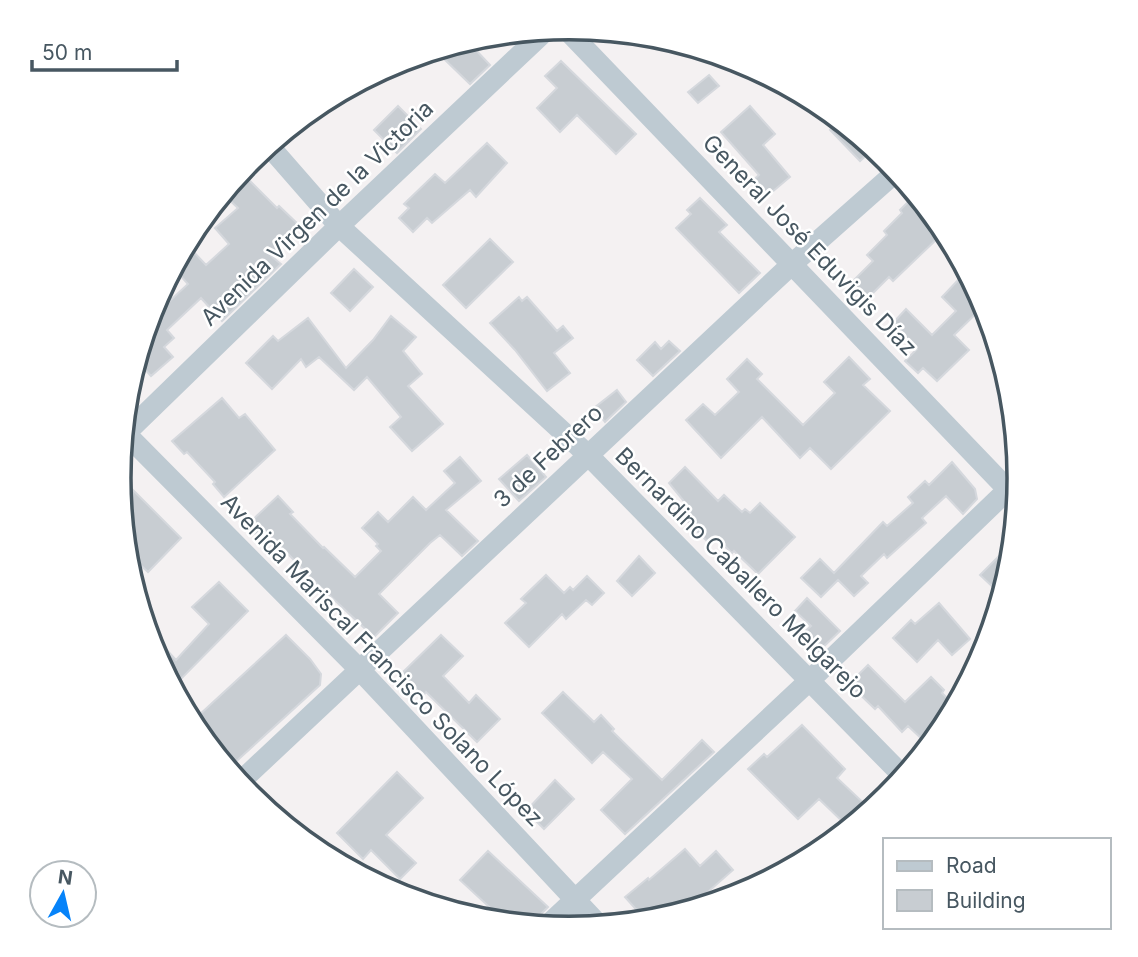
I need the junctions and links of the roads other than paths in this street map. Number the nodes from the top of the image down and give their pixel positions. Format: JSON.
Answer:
{"nodes":[{"id":1,"x":577,"y":40,"type":"edge"},
{"id":2,"x":534,"y":42,"type":"edge"},
{"id":3,"x":275,"y":153,"type":"edge"},
{"id":4,"x":888,"y":179,"type":"edge"},
{"id":5,"x":339,"y":226,"type":"junction"},
{"id":6,"x":792,"y":264,"type":"junction"},
{"id":7,"x":134,"y":427,"type":"edge"},
{"id":8,"x":133,"y":439,"type":"edge"},
{"id":9,"x":588,"y":455,"type":"junction"},
{"id":10,"x":1007,"y":482,"type":"edge"},
{"id":11,"x":1006,"y":496,"type":"edge"},
{"id":12,"x":359,"y":669,"type":"junction"},
{"id":13,"x":810,"y":680,"type":"junction"},
{"id":14,"x":896,"y":769,"type":"edge"},
{"id":15,"x":247,"y":775,"type":"edge"},
{"id":16,"x":575,"y":899,"type":"junction"},
{"id":17,"x":591,"y":916,"type":"edge"},
{"id":18,"x":557,"y":917,"type":"edge"}],
"edges":[{"from":1,"to":6,"type":"street","name":"General José Eduvigis Díaz"},
{"from":2,"to":5,"type":"street","name":"Avenida Virgen de la Victoria"},
{"from":3,"to":5,"type":"street","name":"Bernardino Caballero Melgarejo"},
{"from":4,"to":6,"type":"street","name":"3 de Febrero"},
{"from":5,"to":7,"type":"street","name":"Avenida Virgen de la Victoria"},
{"from":5,"to":9,"type":"street","name":"Bernardino Caballero Melgarejo"},
{"from":6,"to":9,"type":"street","name":"3 de Febrero"},
{"from":6,"to":10,"type":"street","name":"General José Eduvigis Díaz"},
{"from":8,"to":12,"type":"street","name":"Avenida Mariscal Francisco Solano López"},
{"from":9,"to":12,"type":"street","name":"3 de Febrero"},
{"from":9,"to":13,"type":"street","name":"Bernardino Caballero Melgarejo"},
{"from":11,"to":13,"type":"street"},
{"from":12,"to":15,"type":"street","name":"3 de Febrero"},
{"from":12,"to":16,"type":"street","name":"Avenida Mariscal Francisco Solano López"},
{"from":13,"to":14,"type":"street","name":"Bernardino Caballero Melgarejo"},
{"from":13,"to":16,"type":"street"},
{"from":16,"to":17,"type":"street","name":"Avenida Mariscal Francisco Solano López"},
{"from":16,"to":18,"type":"street"}]}
